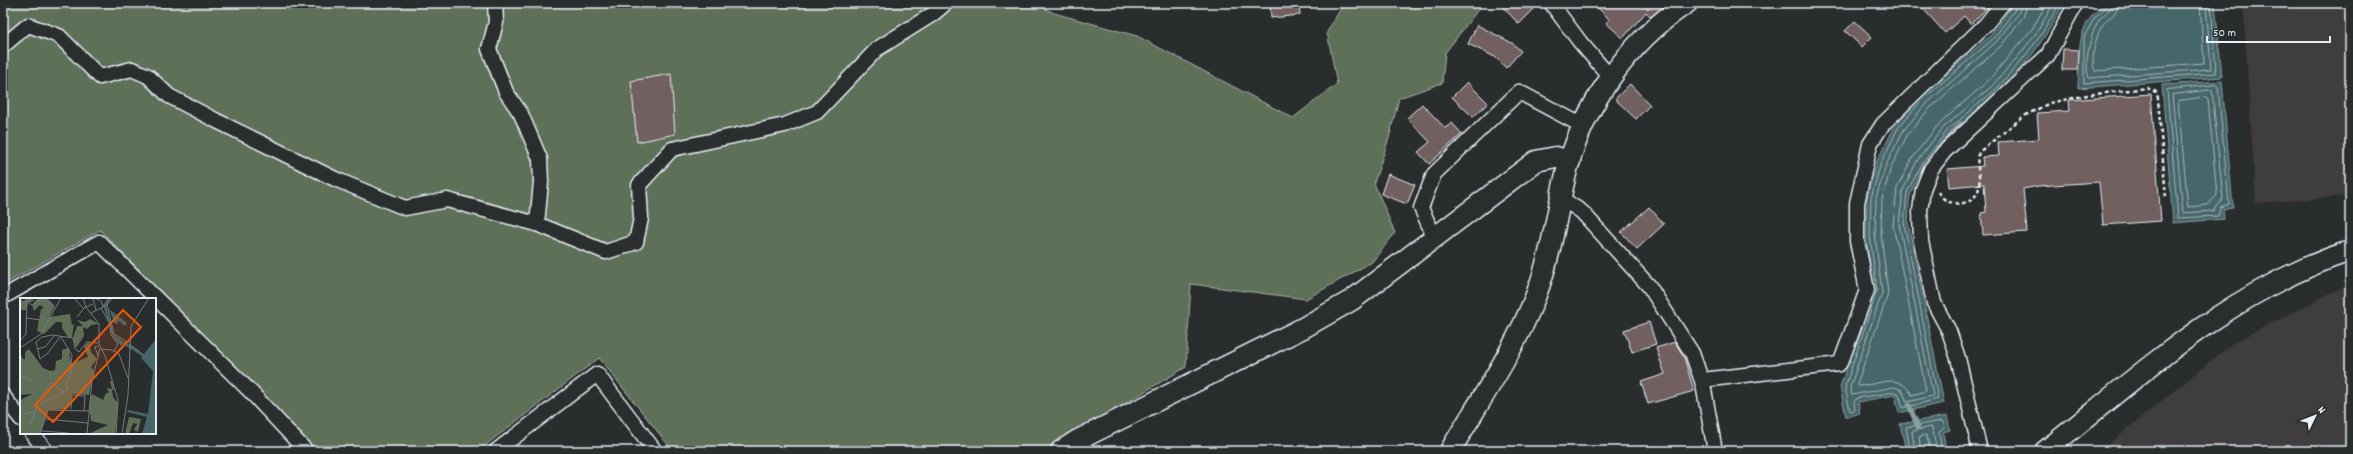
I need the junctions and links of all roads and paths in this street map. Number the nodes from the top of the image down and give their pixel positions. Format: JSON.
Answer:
{"nodes":[{"id":1,"x":495,"y":3,"type":"edge"},
{"id":2,"x":946,"y":3,"type":"edge"},
{"id":3,"x":1551,"y":3,"type":"edge"},
{"id":4,"x":1687,"y":3,"type":"edge"},
{"id":5,"x":2003,"y":3,"type":"edge"},
{"id":6,"x":2076,"y":3,"type":"edge"},
{"id":7,"x":3,"y":46,"type":"edge"},
{"id":8,"x":1611,"y":78,"type":"junction"},
{"id":9,"x":1583,"y":126,"type":"junction"},
{"id":10,"x":1570,"y":161,"type":"junction"},
{"id":11,"x":1936,"y":188,"type":"dead end"},
{"id":12,"x":1561,"y":198,"type":"junction"},
{"id":13,"x":2166,"y":198,"type":"dead end"},
{"id":14,"x":537,"y":224,"type":"junction"},
{"id":15,"x":1435,"y":238,"type":"junction"},
{"id":16,"x":2350,"y":251,"type":"edge"},
{"id":17,"x":3,"y":298,"type":"edge"},
{"id":18,"x":156,"y":298,"type":"edge"},
{"id":19,"x":156,"y":298,"type":"edge"},
{"id":20,"x":1702,"y":380,"type":"junction"},
{"id":21,"x":3,"y":396,"type":"edge"},
{"id":22,"x":20,"y":418,"type":"edge"},
{"id":23,"x":33,"y":434,"type":"edge"},
{"id":24,"x":46,"y":451,"type":"edge"},
{"id":25,"x":306,"y":451,"type":"edge"},
{"id":26,"x":496,"y":451,"type":"edge"},
{"id":27,"x":655,"y":451,"type":"edge"},
{"id":28,"x":1061,"y":451,"type":"edge"},
{"id":29,"x":1450,"y":451,"type":"edge"},
{"id":30,"x":1716,"y":451,"type":"edge"},
{"id":31,"x":1980,"y":451,"type":"edge"},
{"id":32,"x":2045,"y":451,"type":"edge"}],
"edges":[{"from":1,"to":14,"type":"street"},
{"from":2,"to":14,"type":"street"},
{"from":3,"to":8,"type":"street"},
{"from":4,"to":8,"type":"street"},
{"from":5,"to":20,"type":"street"},
{"from":6,"to":31,"type":"street"},
{"from":7,"to":14,"type":"street"},
{"from":8,"to":9,"type":"street"},
{"from":9,"to":10,"type":"street"},
{"from":9,"to":15,"type":"street"},
{"from":10,"to":12,"type":"street"},
{"from":10,"to":15,"type":"street"},
{"from":11,"to":13,"type":"path"},
{"from":12,"to":20,"type":"street"},
{"from":12,"to":29,"type":"street"},
{"from":15,"to":28,"type":"street"},
{"from":16,"to":32,"type":"street"},
{"from":17,"to":18,"type":"street"},
{"from":19,"to":25,"type":"street"},
{"from":20,"to":30,"type":"street"},
{"from":21,"to":22,"type":"street"},
{"from":23,"to":24,"type":"street"},
{"from":26,"to":27,"type":"street"}]}
